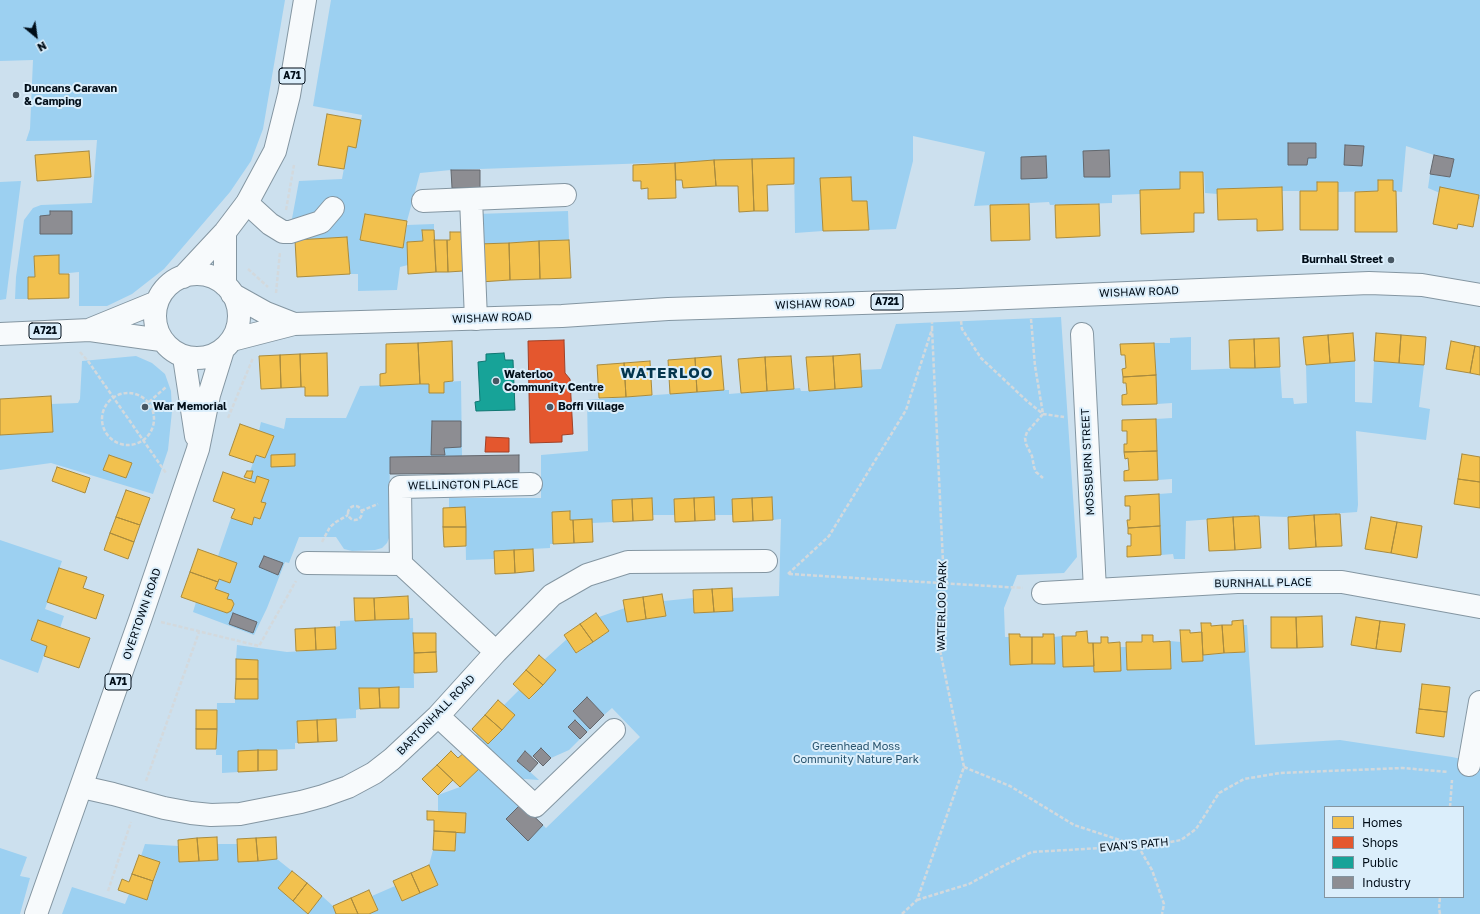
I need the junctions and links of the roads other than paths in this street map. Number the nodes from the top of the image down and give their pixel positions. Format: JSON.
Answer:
{"nodes":[{"id":1,"x":305,"y":0,"type":"edge"},
{"id":2,"x":565,"y":196,"type":"dead end"},
{"id":3,"x":470,"y":199,"type":"junction"},
{"id":4,"x":423,"y":201,"type":"dead end"},
{"id":5,"x":247,"y":203,"type":"junction"},
{"id":6,"x":333,"y":208,"type":"dead end"},
{"id":7,"x":225,"y":232,"type":"junction"},
{"id":8,"x":183,"y":277,"type":"junction"},
{"id":9,"x":229,"y":289,"type":"junction"},
{"id":10,"x":1480,"y":295,"type":"edge"},
{"id":11,"x":157,"y":302,"type":"junction"},
{"id":12,"x":476,"y":319,"type":"junction"},
{"id":13,"x":294,"y":324,"type":"junction"},
{"id":14,"x":90,"y":330,"type":"junction"},
{"id":15,"x":0,"y":334,"type":"edge"},
{"id":16,"x":1082,"y":334,"type":"dead end"},
{"id":17,"x":161,"y":340,"type":"junction"},
{"id":18,"x":227,"y":345,"type":"junction"},
{"id":19,"x":184,"y":357,"type":"junction"},
{"id":20,"x":198,"y":449,"type":"junction"},
{"id":21,"x":531,"y":484,"type":"dead end"},
{"id":22,"x":766,"y":561,"type":"road end"},
{"id":23,"x":307,"y":563,"type":"road end"},
{"id":24,"x":401,"y":564,"type":"junction"},
{"id":25,"x":1094,"y":590,"type":"junction"},
{"id":26,"x":1043,"y":593,"type":"road end"},
{"id":27,"x":1480,"y":607,"type":"edge"},
{"id":28,"x":496,"y":652,"type":"junction"},
{"id":29,"x":1480,"y":702,"type":"edge"},
{"id":30,"x":438,"y":716,"type":"junction"},
{"id":31,"x":614,"y":730,"type":"dead end"},
{"id":32,"x":1461,"y":769,"type":"road end"},
{"id":33,"x":82,"y":787,"type":"junction"},
{"id":34,"x":36,"y":914,"type":"edge"}],
"edges":[{"from":1,"to":5,"type":"main road","number":"A71"},
{"from":2,"to":3,"type":"main road"},
{"from":3,"to":4,"type":"main road"},
{"from":3,"to":12,"type":"main road"},
{"from":5,"to":6,"type":"main road"},
{"from":5,"to":7,"type":"main road","number":"A71"},
{"from":7,"to":8,"type":"main road","number":"A71"},
{"from":7,"to":9,"type":"main road"},
{"from":8,"to":9,"type":"main road"},
{"from":8,"to":11,"type":"main road"},
{"from":9,"to":13,"type":"main road","name":"WISHAW ROAD","number":"A721"},
{"from":9,"to":18,"type":"main road"},
{"from":10,"to":12,"type":"main road","name":"WISHAW ROAD","number":"A721"},
{"from":11,"to":14,"type":"main road","number":"A721"},
{"from":11,"to":17,"type":"main road"},
{"from":12,"to":13,"type":"main road","name":"WISHAW ROAD","number":"A721"},
{"from":13,"to":18,"type":"main road","name":"WISHAW ROAD","number":"A721"},
{"from":14,"to":15,"type":"main road","number":"A721"},
{"from":14,"to":17,"type":"main road","number":"A721"},
{"from":16,"to":25,"type":"main road","name":"MOSSBURN STREET"},
{"from":17,"to":19,"type":"main road"},
{"from":18,"to":19,"type":"main road"},
{"from":18,"to":20,"type":"main road","name":"OVERTOWN ROAD","number":"A71"},
{"from":19,"to":20,"type":"main road","name":"OVERTOWN ROAD","number":"A71"},
{"from":20,"to":33,"type":"main road","name":"OVERTOWN ROAD","number":"A71"},
{"from":21,"to":24,"type":"main road","name":"WELLINGTON PLACE"},
{"from":22,"to":28,"type":"main road","name":"BARTONHALL ROAD"},
{"from":23,"to":24,"type":"main road"},
{"from":24,"to":28,"type":"main road"},
{"from":25,"to":26,"type":"main road","name":"BURNHALL PLACE"},
{"from":25,"to":27,"type":"main road","name":"BURNHALL PLACE"},
{"from":28,"to":30,"type":"main road","name":"BARTONHALL ROAD"},
{"from":29,"to":32,"type":"main road"},
{"from":30,"to":31,"type":"main road"},
{"from":30,"to":33,"type":"main road","name":"BARTONHALL ROAD"},
{"from":33,"to":34,"type":"main road","name":"OVERTOWN ROAD","number":"A71"}]}
